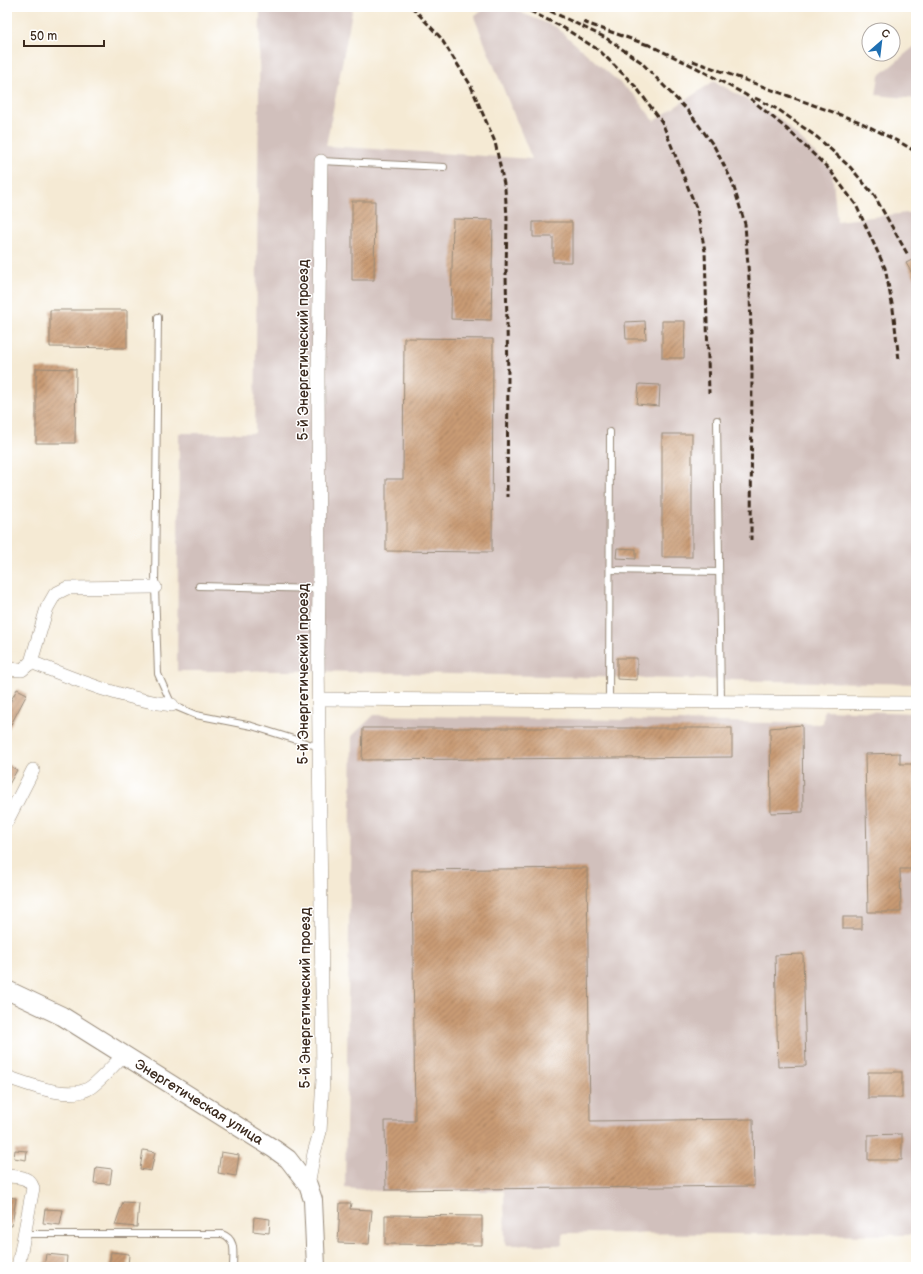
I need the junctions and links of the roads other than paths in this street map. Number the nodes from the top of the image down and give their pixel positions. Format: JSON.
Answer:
{"nodes":[{"id":1,"x":321,"y":161,"type":"joint"},
{"id":2,"x":444,"y":167,"type":"dead end"},
{"id":3,"x":158,"y":317,"type":"dead end"},
{"id":4,"x":717,"y":420,"type":"dead end"},
{"id":5,"x":610,"y":432,"type":"dead end"},
{"id":6,"x":610,"y":570,"type":"junction"},
{"id":7,"x":719,"y":572,"type":"junction"},
{"id":8,"x":199,"y":586,"type":"dead end"},
{"id":9,"x":155,"y":587,"type":"junction"},
{"id":10,"x":319,"y":589,"type":"junction"},
{"id":11,"x":31,"y":662,"type":"junction"},
{"id":12,"x":7,"y":669,"type":"edge"},
{"id":13,"x":318,"y":699,"type":"junction"},
{"id":14,"x":609,"y":700,"type":"junction"},
{"id":15,"x":721,"y":701,"type":"junction"},
{"id":16,"x":916,"y":702,"type":"edge"},
{"id":17,"x":172,"y":705,"type":"junction"},
{"id":18,"x":319,"y":747,"type":"junction"},
{"id":19,"x":33,"y":770,"type":"dead end"},
{"id":20,"x":7,"y":821,"type":"edge"},
{"id":21,"x":7,"y":990,"type":"edge"},
{"id":22,"x":124,"y":1055,"type":"junction"},
{"id":23,"x":7,"y":1077,"type":"edge"},
{"id":24,"x":7,"y":1176,"type":"edge"},
{"id":25,"x":308,"y":1185,"type":"junction"},
{"id":26,"x":25,"y":1234,"type":"junction"},
{"id":27,"x":18,"y":1267,"type":"edge"},
{"id":28,"x":233,"y":1267,"type":"edge"},
{"id":29,"x":316,"y":1267,"type":"edge"}],
"edges":[{"from":1,"to":2,"type":"lane"},
{"from":1,"to":10,"type":"street","name":"5-й Энергетический проезд"},
{"from":3,"to":9,"type":"lane"},
{"from":4,"to":7,"type":"lane"},
{"from":5,"to":6,"type":"lane"},
{"from":6,"to":7,"type":"lane"},
{"from":6,"to":14,"type":"lane"},
{"from":7,"to":15,"type":"lane"},
{"from":8,"to":10,"type":"lane"},
{"from":9,"to":11,"type":"street"},
{"from":9,"to":17,"type":"lane"},
{"from":10,"to":13,"type":"street","name":"5-й Энергетический проезд"},
{"from":11,"to":12,"type":"street"},
{"from":11,"to":17,"type":"street"},
{"from":13,"to":14,"type":"street"},
{"from":13,"to":18,"type":"street","name":"5-й Энергетический проезд"},
{"from":14,"to":15,"type":"street"},
{"from":15,"to":16,"type":"street"},
{"from":17,"to":18,"type":"lane"},
{"from":18,"to":25,"type":"street","name":"5-й Энергетический проезд"},
{"from":19,"to":20,"type":"street"},
{"from":21,"to":22,"type":"main road","name":"Энергетическая улица"},
{"from":22,"to":23,"type":"street"},
{"from":22,"to":25,"type":"main road","name":"Энергетическая улица"},
{"from":24,"to":26,"type":"street"},
{"from":25,"to":29,"type":"main road","name":"Энергетическая улица"},
{"from":26,"to":27,"type":"street"},
{"from":26,"to":28,"type":"lane"}]}
